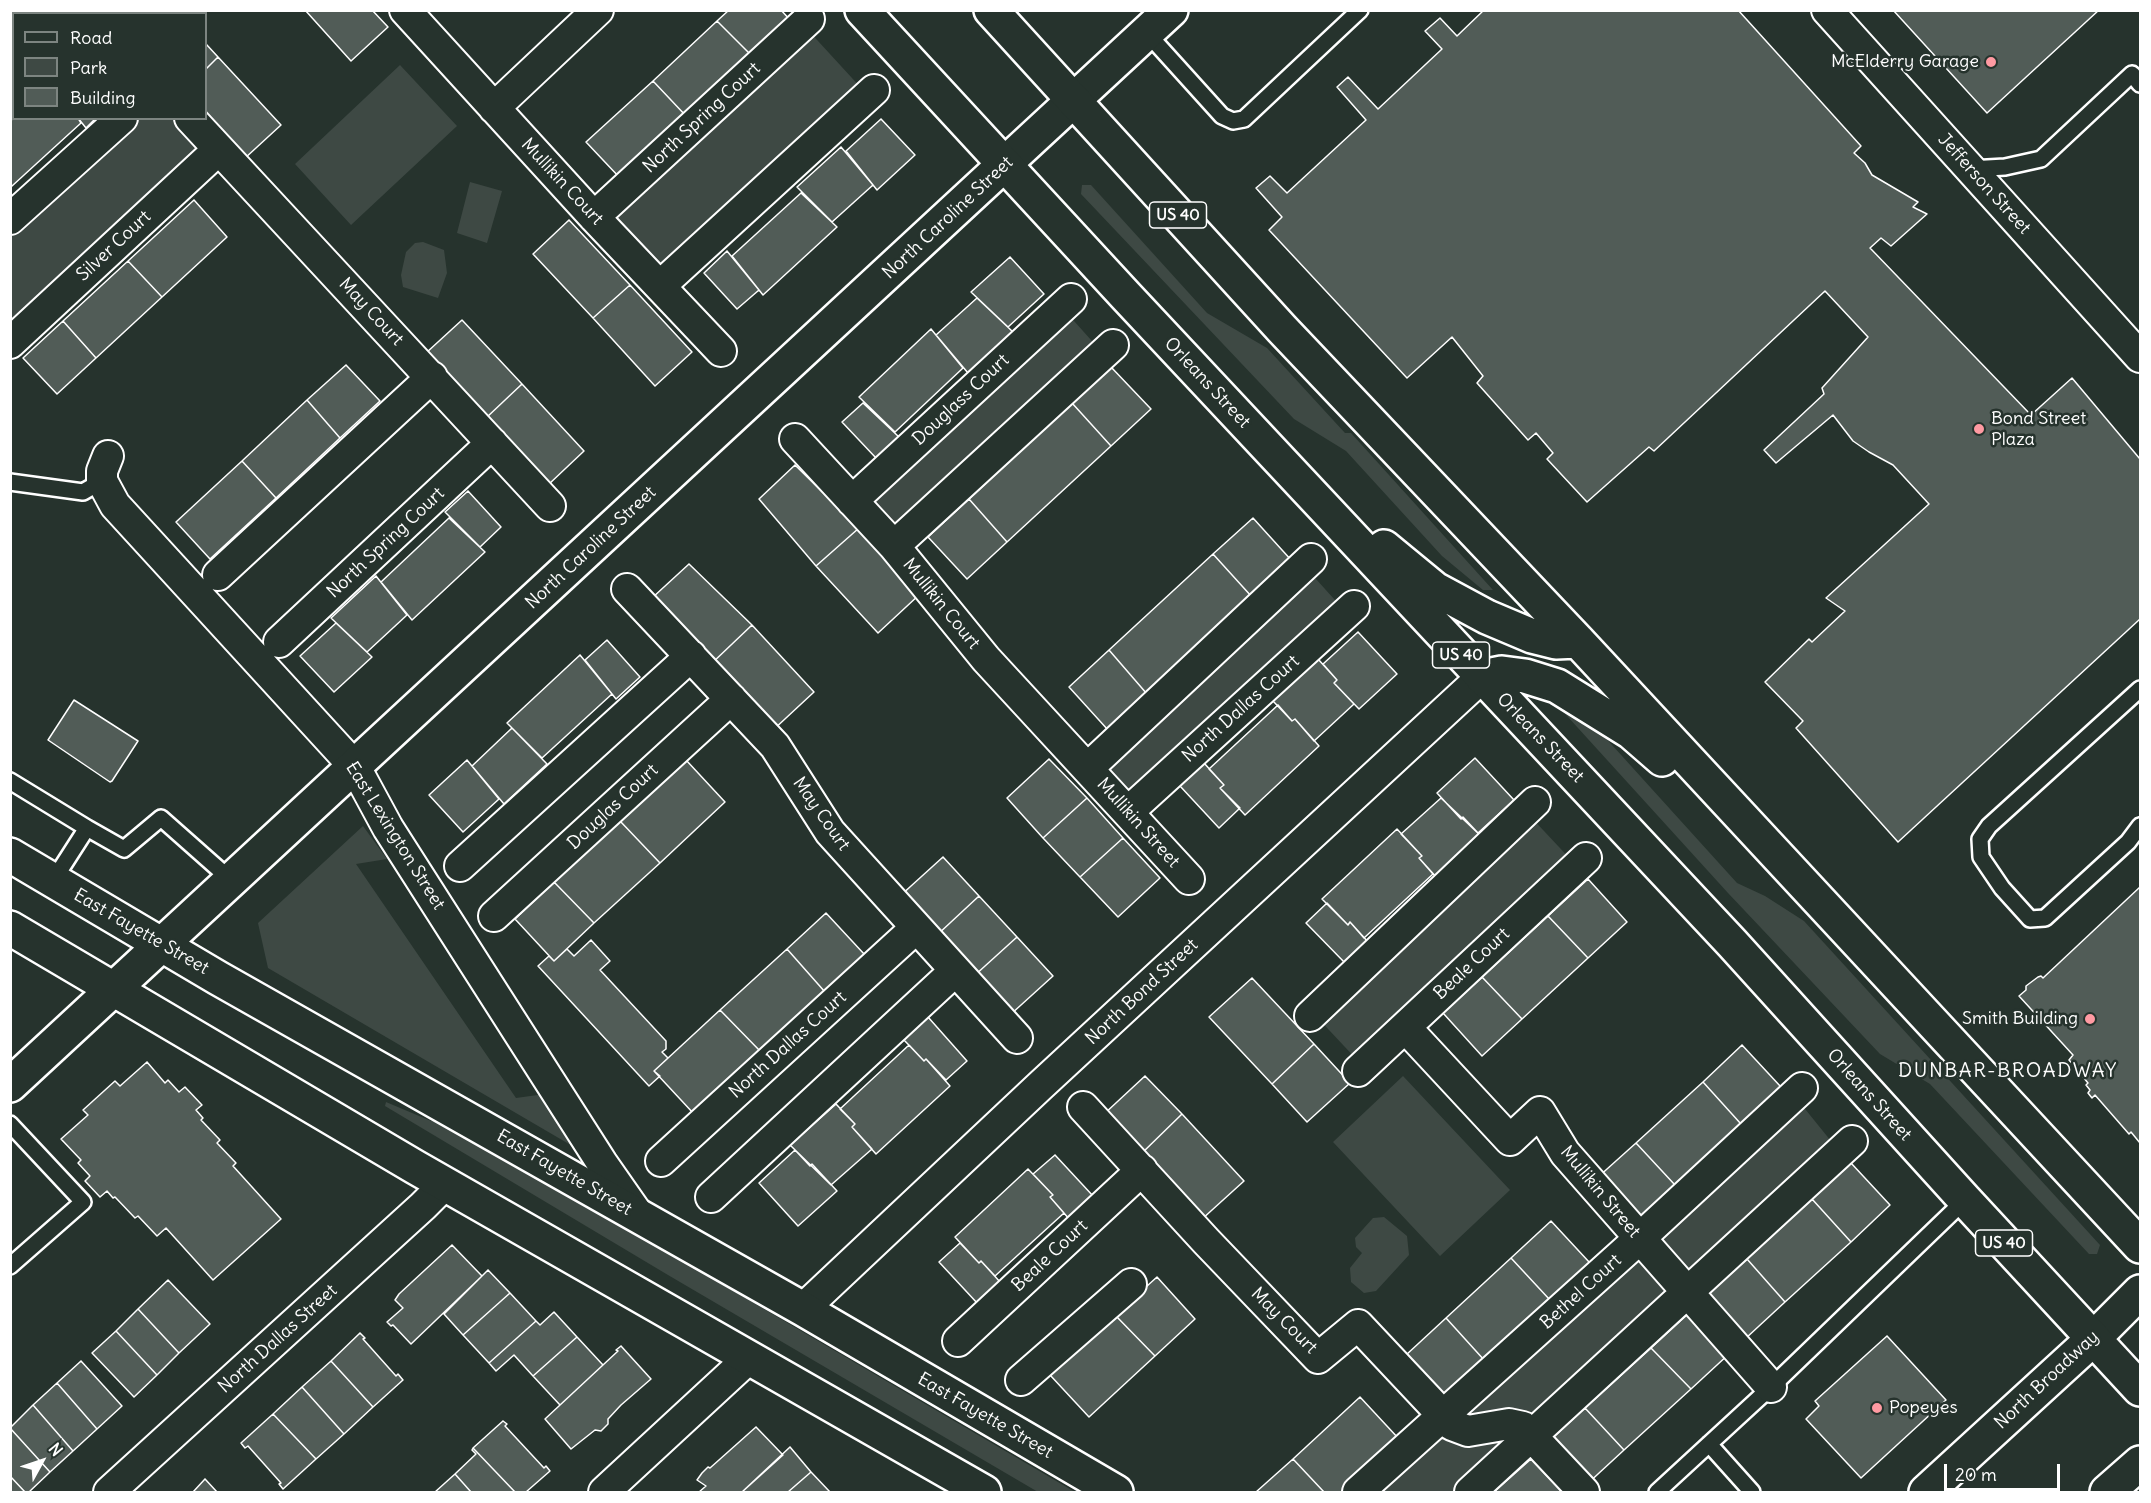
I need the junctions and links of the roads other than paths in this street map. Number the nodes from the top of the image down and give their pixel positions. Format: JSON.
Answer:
{"nodes":[{"id":1,"x":405,"y":10,"type":"edge"},
{"id":2,"x":598,"y":10,"type":"edge"},
{"id":3,"x":862,"y":10,"type":"edge"},
{"id":4,"x":991,"y":10,"type":"edge"},
{"id":5,"x":1172,"y":10,"type":"edge"},
{"id":6,"x":1360,"y":10,"type":"edge"},
{"id":7,"x":1827,"y":10,"type":"edge"},
{"id":8,"x":809,"y":19,"type":"dead end"},
{"id":9,"x":1147,"y":33,"type":"junction"},
{"id":10,"x":2140,"y":84,"type":"edge"},
{"id":11,"x":874,"y":90,"type":"dead end"},
{"id":12,"x":1074,"y":100,"type":"junction"},
{"id":13,"x":494,"y":108,"type":"junction"},
{"id":14,"x":120,"y":120,"type":"edge"},
{"id":15,"x":192,"y":120,"type":"edge"},
{"id":16,"x":219,"y":150,"type":"junction"},
{"id":17,"x":1006,"y":164,"type":"junction"},
{"id":18,"x":1970,"y":169,"type":"junction"},
{"id":19,"x":594,"y":217,"type":"junction"},
{"id":20,"x":10,"y":219,"type":"edge"},
{"id":21,"x":660,"y":286,"type":"junction"},
{"id":22,"x":1071,"y":299,"type":"dead end"},
{"id":23,"x":10,"y":343,"type":"edge"},
{"id":24,"x":1113,"y":345,"type":"dead end"},
{"id":25,"x":721,"y":351,"type":"dead end"},
{"id":26,"x":2140,"y":357,"type":"edge"},
{"id":27,"x":432,"y":377,"type":"junction"},
{"id":28,"x":795,"y":439,"type":"dead end"},
{"id":29,"x":492,"y":443,"type":"junction"},
{"id":30,"x":1279,"y":460,"type":"junction"},
{"id":31,"x":105,"y":469,"type":"joint"},
{"id":32,"x":10,"y":482,"type":"edge"},
{"id":33,"x":852,"y":501,"type":"junction"},
{"id":34,"x":550,"y":506,"type":"dead end"},
{"id":35,"x":894,"y":546,"type":"junction"},
{"id":36,"x":1311,"y":559,"type":"dead end"},
{"id":37,"x":218,"y":574,"type":"dead end"},
{"id":38,"x":627,"y":590,"type":"dead end"},
{"id":39,"x":1354,"y":606,"type":"dead end"},
{"id":40,"x":279,"y":642,"type":"dead end"},
{"id":41,"x":1578,"y":642,"type":"junction"},
{"id":42,"x":691,"y":656,"type":"junction"},
{"id":43,"x":1482,"y":677,"type":"junction"},
{"id":44,"x":2140,"y":689,"type":"edge"},
{"id":45,"x":731,"y":699,"type":"junction"},
{"id":46,"x":355,"y":766,"type":"junction"},
{"id":47,"x":1088,"y":768,"type":"junction"},
{"id":48,"x":10,"y":781,"type":"edge"},
{"id":49,"x":1535,"y":802,"type":"dead end"},
{"id":50,"x":1128,"y":812,"type":"junction"},
{"id":51,"x":2140,"y":826,"type":"edge"},
{"id":52,"x":87,"y":828,"type":"junction"},
{"id":53,"x":10,"y":855,"type":"edge"},
{"id":54,"x":1586,"y":858,"type":"dead end"},
{"id":55,"x":460,"y":866,"type":"dead end"},
{"id":56,"x":1189,"y":879,"type":"dead end"},
{"id":57,"x":231,"y":880,"type":"junction"},
{"id":58,"x":53,"y":881,"type":"junction"},
{"id":59,"x":1801,"y":882,"type":"junction"},
{"id":60,"x":494,"y":916,"type":"dead end"},
{"id":61,"x":10,"y":928,"type":"edge"},
{"id":62,"x":916,"y":928,"type":"junction"},
{"id":63,"x":161,"y":944,"type":"junction"},
{"id":64,"x":955,"y":971,"type":"junction"},
{"id":65,"x":114,"y":988,"type":"junction"},
{"id":66,"x":1310,"y":1016,"type":"dead end"},
{"id":67,"x":1405,"y":1027,"type":"junction"},
{"id":68,"x":1017,"y":1038,"type":"dead end"},
{"id":69,"x":1358,"y":1071,"type":"dead end"},
{"id":70,"x":10,"y":1085,"type":"edge"},
{"id":71,"x":1802,"y":1089,"type":"dead end"},
{"id":72,"x":1083,"y":1107,"type":"dead end"},
{"id":73,"x":10,"y":1124,"type":"edge"},
{"id":74,"x":1852,"y":1141,"type":"dead end"},
{"id":75,"x":661,"y":1161,"type":"dead end"},
{"id":76,"x":1142,"y":1170,"type":"junction"},
{"id":77,"x":445,"y":1184,"type":"junction"},
{"id":78,"x":711,"y":1197,"type":"dead end"},
{"id":79,"x":1965,"y":1200,"type":"junction"},
{"id":80,"x":639,"y":1216,"type":"junction"},
{"id":81,"x":1639,"y":1239,"type":"junction"},
{"id":82,"x":2140,"y":1246,"type":"edge"},
{"id":83,"x":10,"y":1266,"type":"edge"},
{"id":84,"x":1131,"y":1284,"type":"dead end"},
{"id":85,"x":1687,"y":1292,"type":"junction"},
{"id":86,"x":2140,"y":1292,"type":"edge"},
{"id":87,"x":803,"y":1310,"type":"junction"},
{"id":88,"x":2093,"y":1338,"type":"junction"},
{"id":89,"x":958,"y":1341,"type":"dead end"},
{"id":90,"x":749,"y":1358,"type":"junction"},
{"id":91,"x":1021,"y":1380,"type":"dead end"},
{"id":92,"x":1771,"y":1387,"type":"junction"},
{"id":93,"x":2140,"y":1389,"type":"edge"},
{"id":94,"x":1443,"y":1416,"type":"junction"},
{"id":95,"x":1531,"y":1436,"type":"junction"},
{"id":96,"x":1709,"y":1444,"type":"junction"},
{"id":97,"x":2140,"y":1463,"type":"edge"},
{"id":98,"x":109,"y":1492,"type":"edge"},
{"id":99,"x":604,"y":1492,"type":"edge"},
{"id":100,"x":984,"y":1492,"type":"edge"},
{"id":101,"x":1116,"y":1492,"type":"edge"},
{"id":102,"x":1358,"y":1492,"type":"edge"},
{"id":103,"x":1470,"y":1492,"type":"edge"},
{"id":104,"x":1584,"y":1492,"type":"edge"},
{"id":105,"x":1657,"y":1492,"type":"edge"},
{"id":106,"x":1752,"y":1492,"type":"edge"},
{"id":107,"x":1926,"y":1492,"type":"edge"},
{"id":108,"x":2107,"y":1492,"type":"edge"}],
"edges":[{"from":1,"to":13,"type":"street","name":"Mullikin Court"},
{"from":2,"to":13,"type":"street"},
{"from":3,"to":17,"type":"main road","name":"Orleans Street","number":"US 40"},
{"from":4,"to":12,"type":"main road","number":"US 40"},
{"from":5,"to":9,"type":"main road","name":"North Caroline Street"},
{"from":6,"to":9,"type":"lane"},
{"from":7,"to":18,"type":"street","name":"Jefferson Street"},
{"from":8,"to":19,"type":"street","name":"North Spring Court"},
{"from":9,"to":12,"type":"main road","name":"North Caroline Street"},
{"from":10,"to":18,"type":"lane"},
{"from":11,"to":21,"type":"street"},
{"from":12,"to":17,"type":"main road","name":"North Caroline Street"},
{"from":12,"to":41,"type":"main road","number":"US 40"},
{"from":13,"to":19,"type":"street","name":"Mullikin Court"},
{"from":14,"to":20,"type":"street"},
{"from":15,"to":16,"type":"street","name":"May Court"},
{"from":16,"to":23,"type":"street","name":"Silver Court"},
{"from":16,"to":27,"type":"street","name":"May Court"},
{"from":17,"to":30,"type":"main road","name":"Orleans Street","number":"US 40"},
{"from":17,"to":46,"type":"main road","name":"North Caroline Street"},
{"from":18,"to":26,"type":"street","name":"Jefferson Street"},
{"from":19,"to":21,"type":"street","name":"Mullikin Court"},
{"from":21,"to":25,"type":"street","name":"Mullikin Court"},
{"from":22,"to":33,"type":"street","name":"Douglass Court"},
{"from":24,"to":35,"type":"street"},
{"from":27,"to":29,"type":"street","name":"May Court"},
{"from":27,"to":37,"type":"street"},
{"from":28,"to":33,"type":"street","name":"Mullikin Court"},
{"from":29,"to":34,"type":"street","name":"May Court"},
{"from":29,"to":40,"type":"street","name":"North Spring Court"},
{"from":30,"to":41,"type":"main road"},
{"from":30,"to":43,"type":"main road","name":"Orleans Street","number":"US 40"},
{"from":31,"to":32,"type":"lane"},
{"from":31,"to":46,"type":"street","name":"East Lexington Street"},
{"from":33,"to":35,"type":"street","name":"Mullikin Court"},
{"from":35,"to":47,"type":"street","name":"Mullikin Court"},
{"from":36,"to":47,"type":"street"},
{"from":38,"to":42,"type":"street","name":"May Court"},
{"from":39,"to":50,"type":"street","name":"North Dallas Court"},
{"from":41,"to":59,"type":"main road","number":"US 40"},
{"from":42,"to":45,"type":"street","name":"May Court"},
{"from":42,"to":55,"type":"street"},
{"from":43,"to":59,"type":"main road"},
{"from":43,"to":79,"type":"main road","name":"Orleans Street","number":"US 40"},
{"from":43,"to":87,"type":"street","name":"North Bond Street"},
{"from":44,"to":51,"type":"lane"},
{"from":45,"to":60,"type":"street","name":"Douglas Court"},
{"from":45,"to":62,"type":"street","name":"May Court"},
{"from":46,"to":57,"type":"main road","name":"North Caroline Street"},
{"from":46,"to":80,"type":"street","name":"East Lexington Street"},
{"from":47,"to":50,"type":"street","name":"Mullikin Street"},
{"from":48,"to":52,"type":"lane"},
{"from":49,"to":66,"type":"street"},
{"from":50,"to":56,"type":"street","name":"Mullikin Street"},
{"from":52,"to":57,"type":"lane"},
{"from":52,"to":58,"type":"lane"},
{"from":53,"to":58,"type":"main road","name":"East Fayette Street"},
{"from":54,"to":67,"type":"street","name":"Beale Court"},
{"from":57,"to":63,"type":"main road","name":"North Caroline Street"},
{"from":58,"to":63,"type":"main road","name":"East Fayette Street"},
{"from":59,"to":82,"type":"main road","number":"US 40"},
{"from":61,"to":65,"type":"main road"},
{"from":62,"to":64,"type":"street","name":"May Court"},
{"from":62,"to":75,"type":"street","name":"North Dallas Court"},
{"from":63,"to":65,"type":"main road","name":"North Caroline Street"},
{"from":63,"to":80,"type":"main road","name":"East Fayette Street"},
{"from":64,"to":68,"type":"street","name":"May Court"},
{"from":64,"to":78,"type":"street"},
{"from":65,"to":70,"type":"main road","name":"North Caroline Street"},
{"from":65,"to":77,"type":"main road"},
{"from":67,"to":69,"type":"street","name":"Beale Court"},
{"from":67,"to":81,"type":"street","name":"Mullikin Street"},
{"from":71,"to":81,"type":"street","name":"Bethel Court"},
{"from":72,"to":76,"type":"street","name":"May Court"},
{"from":73,"to":83,"type":"lane"},
{"from":74,"to":85,"type":"street"},
{"from":76,"to":89,"type":"street","name":"Beale Court"},
{"from":76,"to":94,"type":"street","name":"May Court"},
{"from":77,"to":90,"type":"main road"},
{"from":77,"to":98,"type":"street","name":"North Dallas Street"},
{"from":79,"to":88,"type":"main road","name":"Orleans Street","number":"US 40"},
{"from":79,"to":92,"type":"lane"},
{"from":80,"to":87,"type":"main road","name":"East Fayette Street"},
{"from":81,"to":85,"type":"street","name":"Mullikin Street"},
{"from":81,"to":94,"type":"street","name":"Bethel Court"},
{"from":84,"to":91,"type":"street"},
{"from":85,"to":92,"type":"street","name":"Mullikin Street"},
{"from":85,"to":95,"type":"street"},
{"from":86,"to":88,"type":"main road","name":"North Broadway"},
{"from":87,"to":101,"type":"main road","name":"East Fayette Street"},
{"from":88,"to":93,"type":"main road","name":"Orleans Street","number":"US 40"},
{"from":88,"to":107,"type":"main road","name":"North Broadway"},
{"from":90,"to":99,"type":"street"},
{"from":90,"to":100,"type":"main road"},
{"from":92,"to":96,"type":"lane"},
{"from":94,"to":95,"type":"street","name":"May Court"},
{"from":94,"to":102,"type":"street","name":"Bethel Court"},
{"from":95,"to":103,"type":"street"},
{"from":95,"to":104,"type":"street","name":"May Court"},
{"from":96,"to":105,"type":"lane"},
{"from":96,"to":106,"type":"lane"},
{"from":97,"to":108,"type":"main road"}]}
